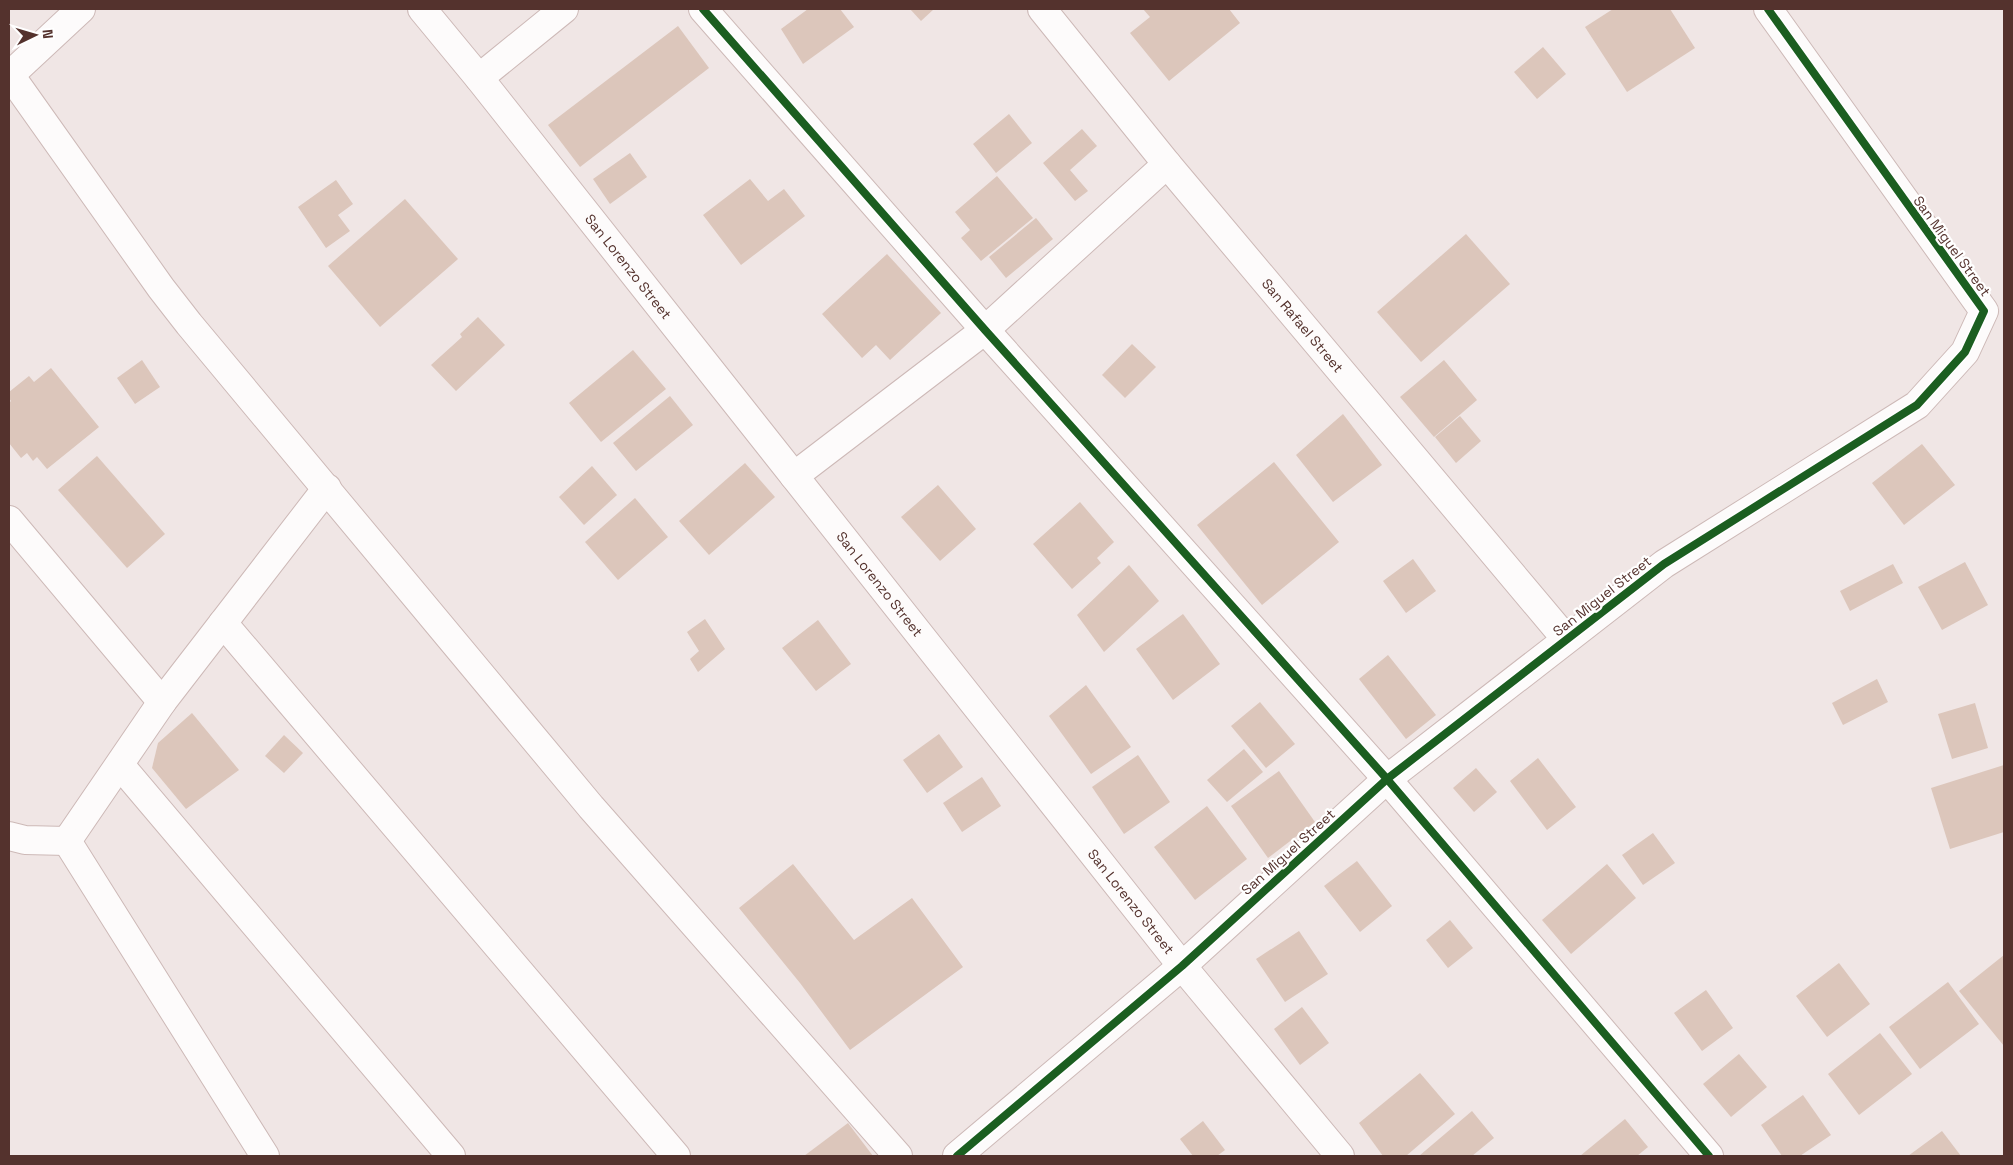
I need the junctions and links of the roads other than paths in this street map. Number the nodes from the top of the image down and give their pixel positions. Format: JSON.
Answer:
{"nodes":[{"id":1,"x":81,"y":9,"type":"edge"},
{"id":2,"x":422,"y":9,"type":"edge"},
{"id":3,"x":564,"y":9,"type":"edge"},
{"id":4,"x":703,"y":9,"type":"edge"},
{"id":5,"x":1042,"y":9,"type":"edge"},
{"id":6,"x":1768,"y":9,"type":"edge"},
{"id":7,"x":9,"y":75,"type":"edge"},
{"id":8,"x":479,"y":78,"type":"junction"},
{"id":9,"x":1168,"y":164,"type":"junction"},
{"id":10,"x":985,"y":330,"type":"junction"},
{"id":11,"x":794,"y":476,"type":"junction"},
{"id":12,"x":327,"y":488,"type":"junction"},
{"id":13,"x":9,"y":520,"type":"edge"},
{"id":14,"x":223,"y":623,"type":"junction"},
{"id":15,"x":1566,"y":639,"type":"junction"},
{"id":16,"x":162,"y":702,"type":"junction"},
{"id":17,"x":120,"y":764,"type":"junction"},
{"id":18,"x":1387,"y":779,"type":"junction"},
{"id":19,"x":9,"y":836,"type":"edge"},
{"id":20,"x":67,"y":841,"type":"junction"},
{"id":21,"x":1182,"y":966,"type":"junction"},
{"id":22,"x":265,"y":1156,"type":"edge"},
{"id":23,"x":452,"y":1156,"type":"edge"},
{"id":24,"x":676,"y":1156,"type":"edge"},
{"id":25,"x":898,"y":1156,"type":"edge"},
{"id":26,"x":956,"y":1156,"type":"edge"},
{"id":27,"x":1340,"y":1156,"type":"edge"},
{"id":28,"x":1709,"y":1156,"type":"edge"}],
"edges":[{"from":1,"to":7,"type":"street"},
{"from":2,"to":8,"type":"street","name":"San Lorenzo Street"},
{"from":3,"to":8,"type":"street"},
{"from":4,"to":10,"type":"street"},
{"from":5,"to":9,"type":"street","name":"San Rafael Street"},
{"from":6,"to":15,"type":"street","name":"San Miguel Street"},
{"from":7,"to":12,"type":"street"},
{"from":8,"to":11,"type":"street","name":"San Lorenzo Street"},
{"from":9,"to":10,"type":"street"},
{"from":9,"to":15,"type":"street","name":"San Rafael Street"},
{"from":10,"to":11,"type":"street"},
{"from":10,"to":18,"type":"street"},
{"from":11,"to":21,"type":"street","name":"San Lorenzo Street"},
{"from":12,"to":14,"type":"street"},
{"from":12,"to":25,"type":"street"},
{"from":13,"to":16,"type":"street"},
{"from":14,"to":16,"type":"street"},
{"from":14,"to":24,"type":"street"},
{"from":15,"to":18,"type":"street","name":"San Miguel Street"},
{"from":16,"to":17,"type":"street"},
{"from":17,"to":20,"type":"street"},
{"from":17,"to":23,"type":"street"},
{"from":18,"to":21,"type":"street","name":"San Miguel Street"},
{"from":18,"to":28,"type":"street"},
{"from":19,"to":20,"type":"street"},
{"from":20,"to":22,"type":"street"},
{"from":21,"to":26,"type":"street","name":"San Miguel Street"},
{"from":21,"to":27,"type":"street","name":"San Lorenzo Street"}]}
